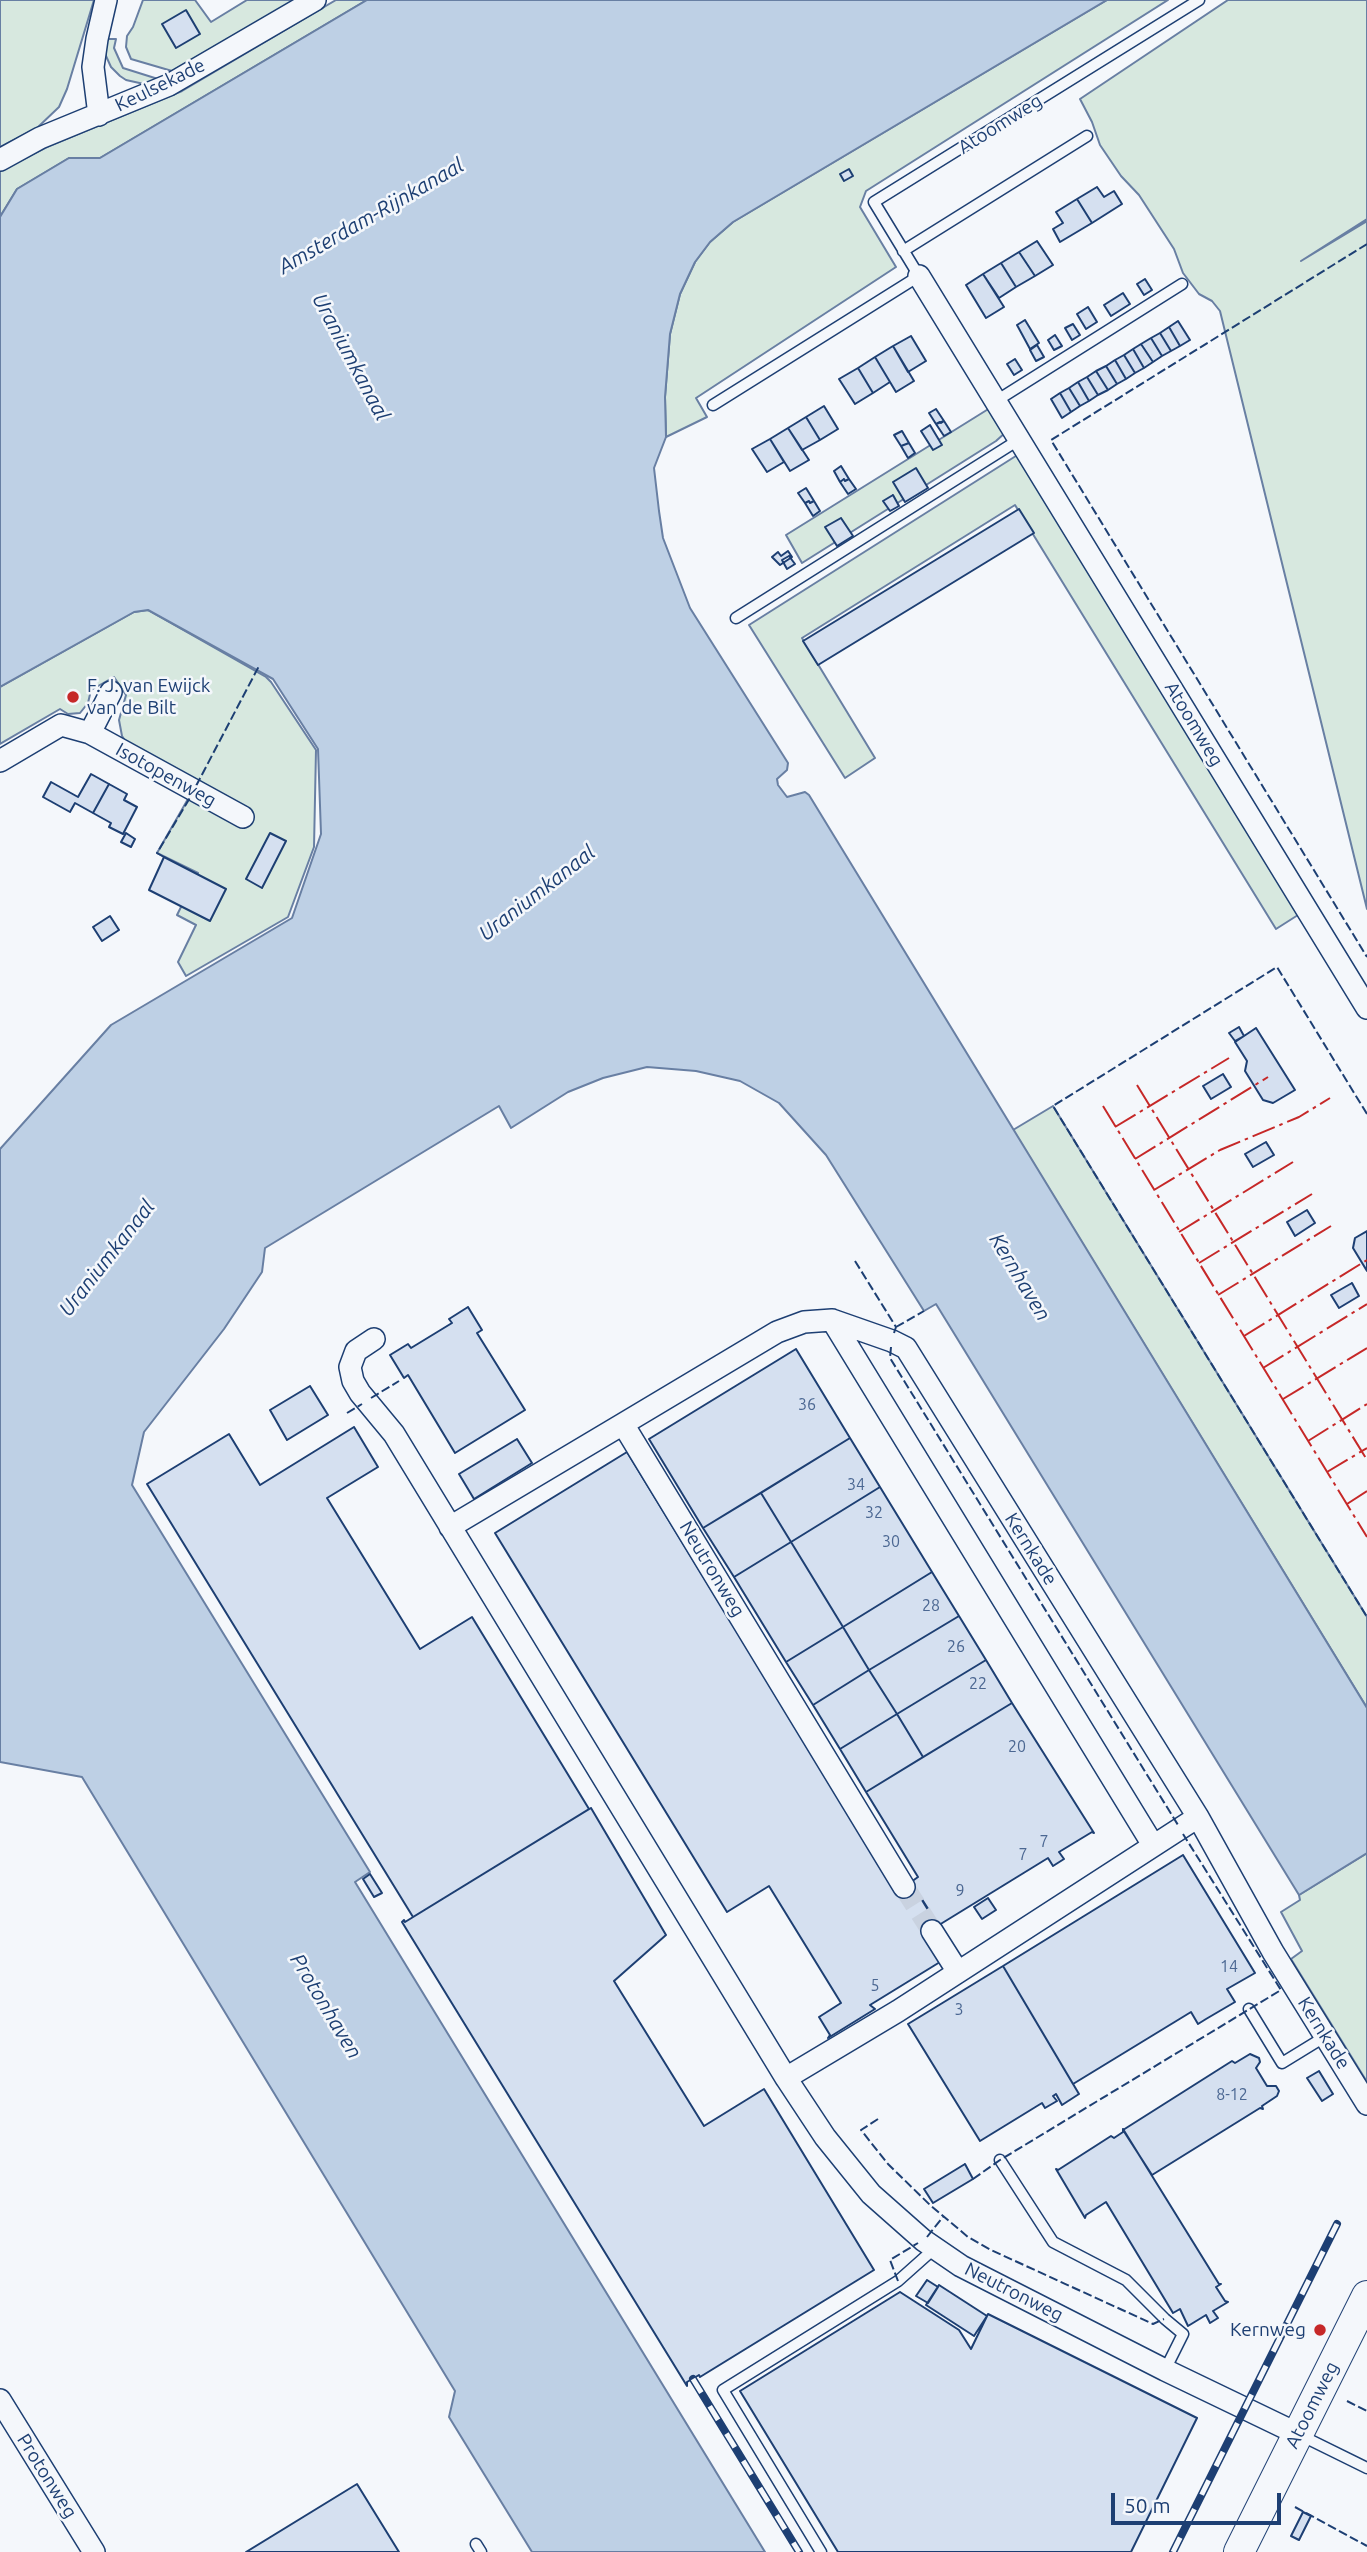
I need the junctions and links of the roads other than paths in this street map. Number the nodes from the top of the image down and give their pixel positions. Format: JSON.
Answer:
{"nodes":[{"id":1,"x":106,"y":0,"type":"edge"},
{"id":2,"x":315,"y":0,"type":"edge"},
{"id":3,"x":1199,"y":0,"type":"edge"},
{"id":4,"x":99,"y":114,"type":"junction"},
{"id":5,"x":1087,"y":136,"type":"dead end"},
{"id":6,"x":0,"y":160,"type":"edge"},
{"id":7,"x":903,"y":251,"type":"junction"},
{"id":8,"x":919,"y":276,"type":"junction"},
{"id":9,"x":1182,"y":284,"type":"dead end"},
{"id":10,"x":996,"y":401,"type":"junction"},
{"id":11,"x":713,"y":405,"type":"dead end"},
{"id":12,"x":1020,"y":439,"type":"junction"},
{"id":13,"x":736,"y":618,"type":"dead end"},
{"id":14,"x":111,"y":692,"type":"dead end"},
{"id":15,"x":90,"y":733,"type":"junction"},
{"id":16,"x":0,"y":761,"type":"edge"},
{"id":17,"x":243,"y":817,"type":"dead end"},
{"id":18,"x":1367,"y":1008,"type":"edge"},
{"id":19,"x":832,"y":1321,"type":"junction"},
{"id":20,"x":374,"y":1339,"type":"dead end"},
{"id":21,"x":623,"y":1424,"type":"junction"},
{"id":22,"x":450,"y":1527,"type":"junction"},
{"id":23,"x":1198,"y":1817,"type":"junction"},
{"id":24,"x":1153,"y":1845,"type":"junction"},
{"id":25,"x":904,"y":1886,"type":"tunnel mouth"},
{"id":26,"x":932,"y":1931,"type":"tunnel mouth"},
{"id":27,"x":958,"y":1972,"type":"junction"},
{"id":28,"x":1249,"y":2009,"type":"dead end"},
{"id":29,"x":1326,"y":2036,"type":"junction"},
{"id":30,"x":786,"y":2078,"type":"junction"},
{"id":31,"x":1367,"y":2104,"type":"edge"},
{"id":32,"x":1000,"y":2160,"type":"dead end"},
{"id":33,"x":935,"y":2248,"type":"junction"},
{"id":34,"x":1367,"y":2297,"type":"edge"},
{"id":35,"x":1165,"y":2370,"type":"junction"},
{"id":36,"x":0,"y":2400,"type":"edge"},
{"id":37,"x":1298,"y":2434,"type":"junction"},
{"id":38,"x":1367,"y":2468,"type":"edge"},
{"id":39,"x":94,"y":2552,"type":"edge"},
{"id":40,"x":821,"y":2552,"type":"edge"},
{"id":41,"x":1239,"y":2552,"type":"edge"}],
"edges":[{"from":1,"to":4,"type":"street"},
{"from":2,"to":4,"type":"street","name":"Keulsekade"},
{"from":3,"to":7,"type":"lane","name":"Atoomweg"},
{"from":4,"to":6,"type":"street","name":"Keulsekade"},
{"from":5,"to":7,"type":"lane"},
{"from":7,"to":8,"type":"lane","name":"Atoomweg"},
{"from":8,"to":10,"type":"street","name":"Atoomweg"},
{"from":8,"to":11,"type":"lane"},
{"from":9,"to":10,"type":"lane"},
{"from":10,"to":12,"type":"street","name":"Atoomweg"},
{"from":12,"to":13,"type":"lane"},
{"from":12,"to":18,"type":"street","name":"Atoomweg"},
{"from":14,"to":15,"type":"street"},
{"from":15,"to":16,"type":"street","name":"Isotopenweg"},
{"from":15,"to":17,"type":"street","name":"Isotopenweg"},
{"from":19,"to":21,"type":"street","name":"Kernkade"},
{"from":19,"to":23,"type":"street","name":"Kernkade"},
{"from":19,"to":24,"type":"street"},
{"from":20,"to":22,"type":"street","name":"Neutronweg"},
{"from":21,"to":22,"type":"street"},
{"from":21,"to":25,"type":"street","name":"Neutronweg"},
{"from":22,"to":30,"type":"street","name":"Neutronweg"},
{"from":23,"to":24,"type":"street"},
{"from":23,"to":29,"type":"street","name":"Kernkade"},
{"from":24,"to":27,"type":"street"},
{"from":26,"to":27,"type":"street"},
{"from":27,"to":30,"type":"street"},
{"from":28,"to":29,"type":"lane"},
{"from":29,"to":31,"type":"street","name":"Kernkade"},
{"from":30,"to":33,"type":"street","name":"Neutronweg"},
{"from":32,"to":35,"type":"lane"},
{"from":33,"to":35,"type":"street","name":"Neutronweg"},
{"from":33,"to":40,"type":"lane"},
{"from":34,"to":37,"type":"street","name":"Atoomweg"},
{"from":35,"to":37,"type":"street","name":"Neutronweg"},
{"from":36,"to":39,"type":"street","name":"Protonweg"},
{"from":37,"to":38,"type":"lane"},
{"from":37,"to":41,"type":"street","name":"Atoomweg"}]}
